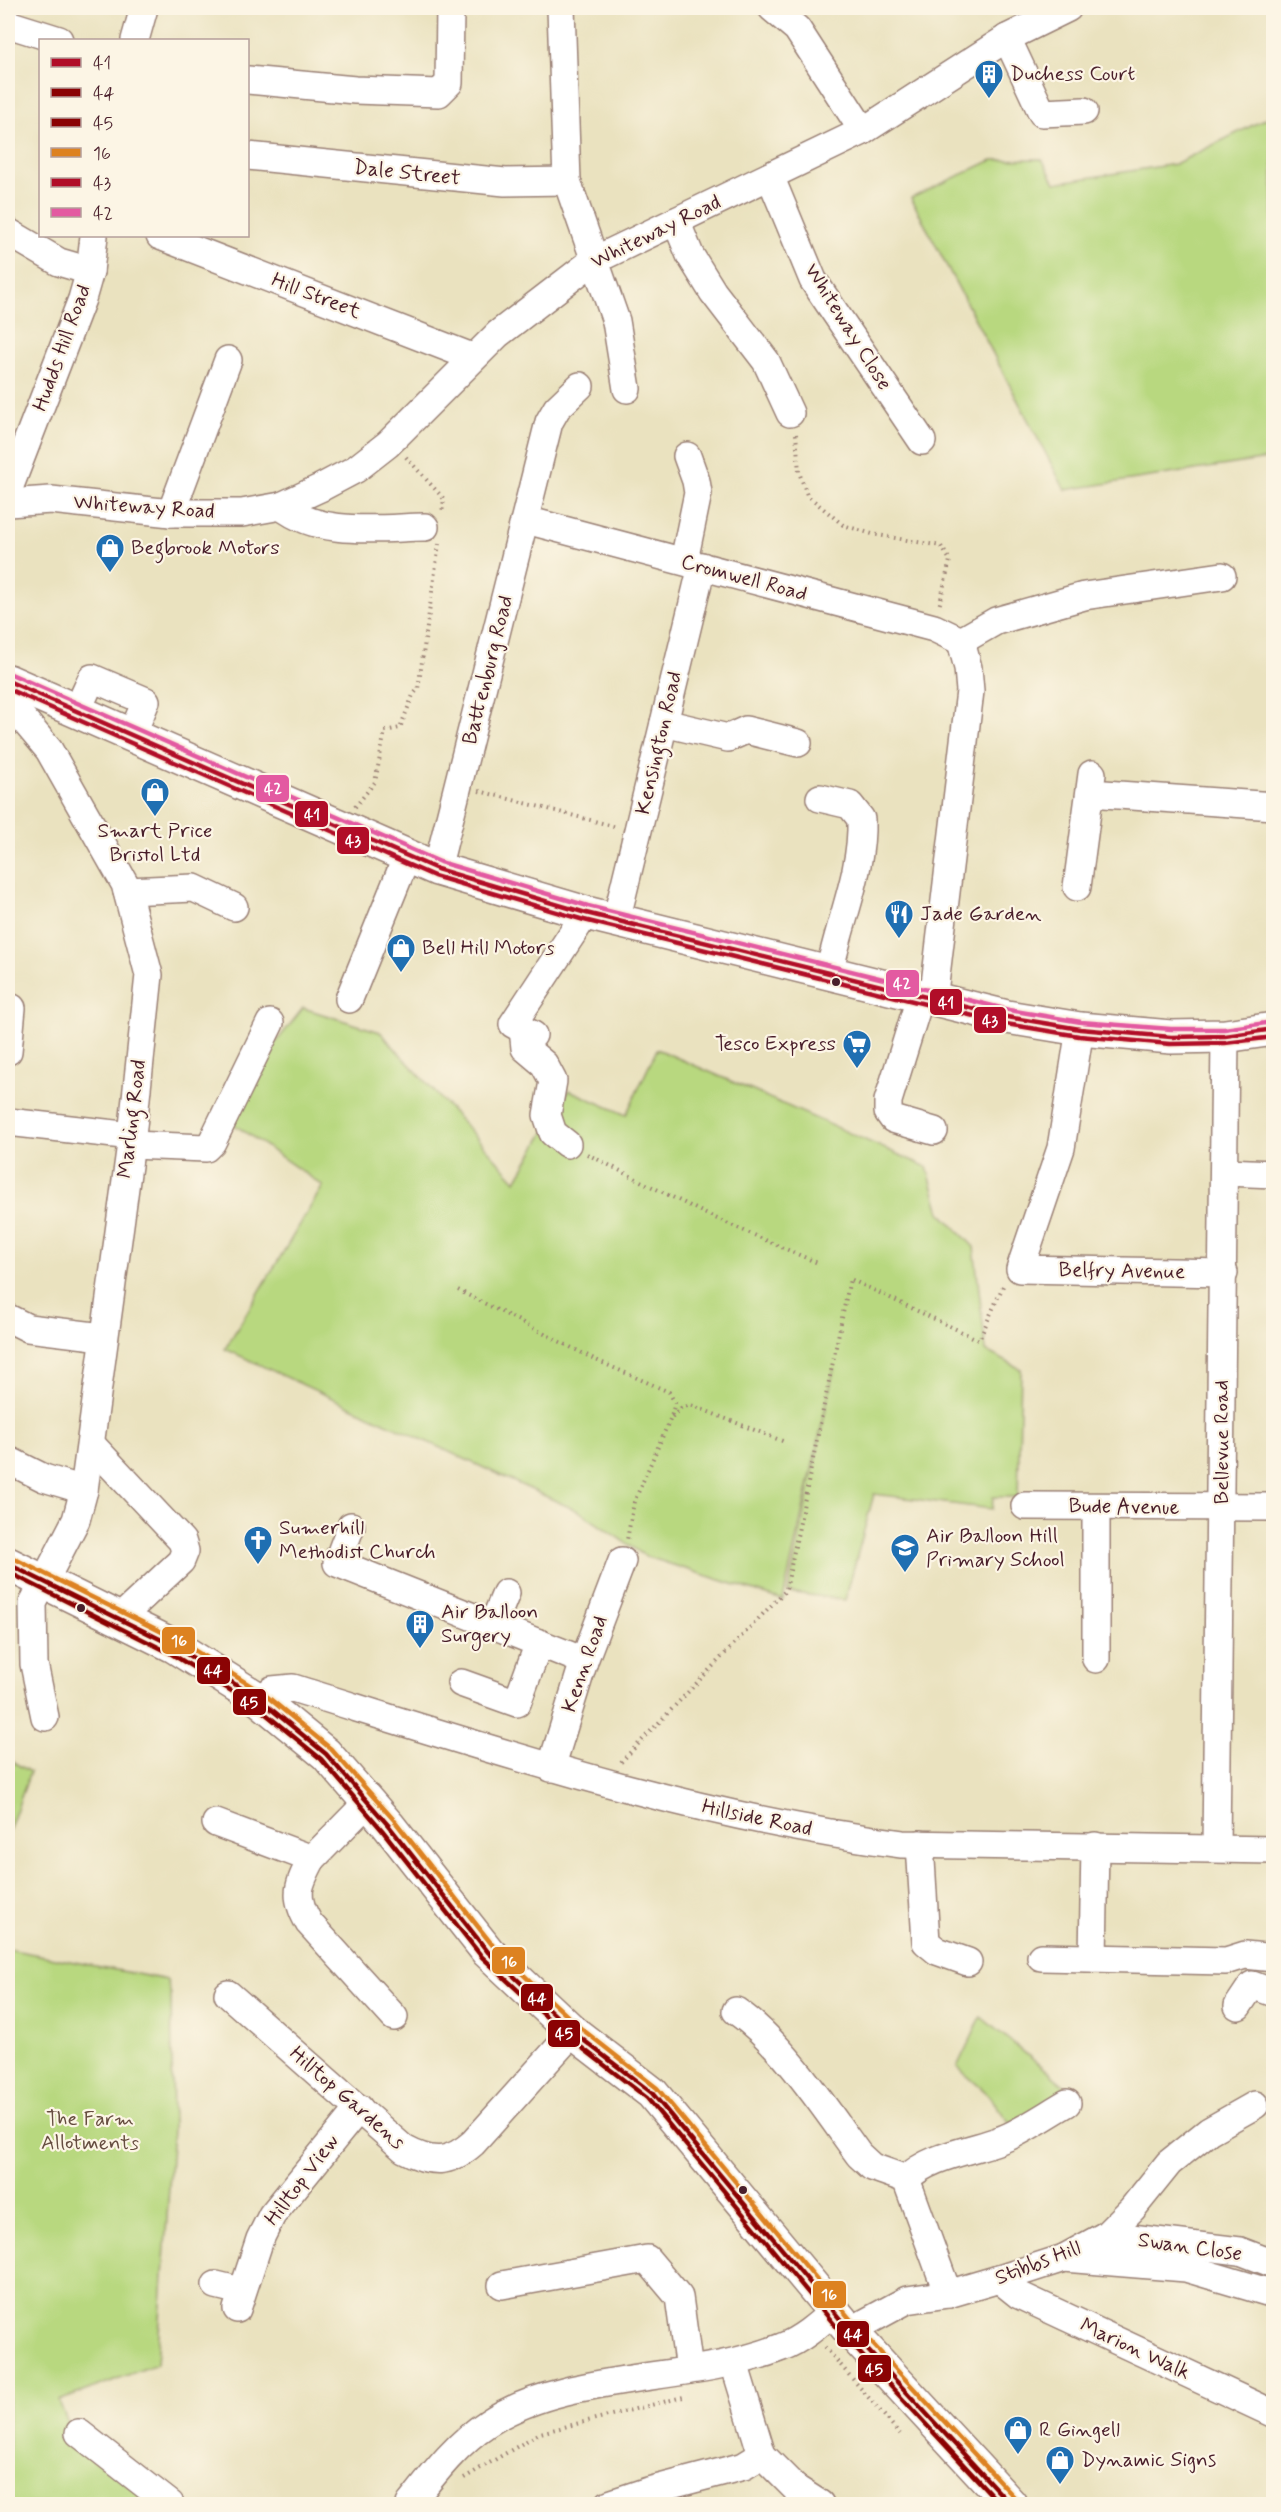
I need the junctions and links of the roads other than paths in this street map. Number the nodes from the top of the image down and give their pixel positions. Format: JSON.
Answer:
{"nodes":[{"id":1,"x":144,"y":8,"type":"edge"},
{"id":2,"x":450,"y":8,"type":"edge"},
{"id":3,"x":561,"y":8,"type":"edge"},
{"id":4,"x":772,"y":8,"type":"edge"},
{"id":5,"x":1068,"y":8,"type":"edge"},
{"id":6,"x":8,"y":24,"type":"edge"},
{"id":7,"x":1007,"y":38,"type":"junction"},
{"id":8,"x":56,"y":39,"type":"edge"},
{"id":9,"x":135,"y":39,"type":"edge"},
{"id":10,"x":249,"y":80,"type":"edge"},
{"id":11,"x":1084,"y":111,"type":"dead end"},
{"id":12,"x":862,"y":131,"type":"junction"},
{"id":13,"x":249,"y":156,"type":"edge"},
{"id":14,"x":770,"y":176,"type":"junction"},
{"id":15,"x":567,"y":181,"type":"junction"},
{"id":16,"x":676,"y":221,"type":"junction"},
{"id":17,"x":8,"y":232,"type":"edge"},
{"id":18,"x":94,"y":237,"type":"edge"},
{"id":19,"x":163,"y":237,"type":"edge"},
{"id":20,"x":593,"y":261,"type":"junction"},
{"id":21,"x":90,"y":271,"type":"junction"},
{"id":22,"x":472,"y":357,"type":"junction"},
{"id":23,"x":228,"y":360,"type":"dead end"},
{"id":24,"x":580,"y":386,"type":"dead end"},
{"id":25,"x":627,"y":389,"type":"dead end"},
{"id":26,"x":790,"y":413,"type":"road end"},
{"id":27,"x":921,"y":441,"type":"dead end"},
{"id":28,"x":684,"y":454,"type":"dead end"},
{"id":29,"x":8,"y":491,"type":"edge"},
{"id":30,"x":8,"y":503,"type":"edge"},
{"id":31,"x":280,"y":506,"type":"junction"},
{"id":32,"x":171,"y":513,"type":"junction"},
{"id":33,"x":526,"y":520,"type":"junction"},
{"id":34,"x":436,"y":528,"type":"road end"},
{"id":35,"x":693,"y":564,"type":"junction"},
{"id":36,"x":1222,"y":576,"type":"dead end"},
{"id":37,"x":961,"y":641,"type":"junction"},
{"id":38,"x":8,"y":681,"type":"edge"},
{"id":39,"x":8,"y":701,"type":"edge"},
{"id":40,"x":664,"y":723,"type":"junction"},
{"id":41,"x":798,"y":743,"type":"dead end"},
{"id":42,"x":820,"y":798,"type":"dead end"},
{"id":43,"x":1274,"y":806,"type":"edge"},
{"id":44,"x":407,"y":856,"type":"junction"},
{"id":45,"x":437,"y":869,"type":"junction"},
{"id":46,"x":1077,"y":887,"type":"dead end"},
{"id":47,"x":127,"y":891,"type":"junction"},
{"id":48,"x":234,"y":907,"type":"dead end"},
{"id":49,"x":601,"y":917,"type":"junction"},
{"id":50,"x":829,"y":974,"type":"junction"},
{"id":51,"x":349,"y":999,"type":"dead end"},
{"id":52,"x":927,"y":999,"type":"junction"},
{"id":53,"x":12,"y":1008,"type":"dead end"},
{"id":54,"x":270,"y":1023,"type":"dead end"},
{"id":55,"x":1080,"y":1029,"type":"junction"},
{"id":56,"x":1274,"y":1029,"type":"edge"},
{"id":57,"x":1225,"y":1036,"type":"junction"},
{"id":58,"x":8,"y":1051,"type":"edge"},
{"id":59,"x":8,"y":1122,"type":"edge"},
{"id":60,"x":934,"y":1131,"type":"dead end"},
{"id":61,"x":131,"y":1140,"type":"junction"},
{"id":62,"x":567,"y":1144,"type":"road end"},
{"id":63,"x":1225,"y":1172,"type":"junction"},
{"id":64,"x":1274,"y":1174,"type":"edge"},
{"id":65,"x":1224,"y":1273,"type":"junction"},
{"id":66,"x":8,"y":1318,"type":"edge"},
{"id":67,"x":103,"y":1337,"type":"junction"},
{"id":68,"x":90,"y":1444,"type":"junction"},
{"id":69,"x":8,"y":1460,"type":"edge"},
{"id":70,"x":84,"y":1490,"type":"junction"},
{"id":71,"x":1025,"y":1506,"type":"dead end"},
{"id":72,"x":1096,"y":1507,"type":"junction"},
{"id":73,"x":1222,"y":1508,"type":"junction"},
{"id":74,"x":1274,"y":1508,"type":"edge"},
{"id":75,"x":351,"y":1526,"type":"dead end"},
{"id":76,"x":622,"y":1561,"type":"road end"},
{"id":77,"x":8,"y":1564,"type":"edge"},
{"id":78,"x":45,"y":1582,"type":"junction"},
{"id":79,"x":506,"y":1593,"type":"dead end"},
{"id":80,"x":120,"y":1618,"type":"junction"},
{"id":81,"x":493,"y":1624,"type":"junction"},
{"id":82,"x":539,"y":1643,"type":"junction"},
{"id":83,"x":1096,"y":1659,"type":"dead end"},
{"id":84,"x":584,"y":1661,"type":"junction"},
{"id":85,"x":461,"y":1683,"type":"dead end"},
{"id":86,"x":260,"y":1700,"type":"junction"},
{"id":87,"x":45,"y":1717,"type":"dead end"},
{"id":88,"x":551,"y":1768,"type":"junction"},
{"id":89,"x":368,"y":1803,"type":"junction"},
{"id":90,"x":216,"y":1823,"type":"dead end"},
{"id":91,"x":920,"y":1844,"type":"junction"},
{"id":92,"x":1095,"y":1846,"type":"junction"},
{"id":93,"x":1216,"y":1848,"type":"junction"},
{"id":94,"x":1274,"y":1850,"type":"edge"},
{"id":95,"x":312,"y":1859,"type":"junction"},
{"id":96,"x":1041,"y":1957,"type":"dead end"},
{"id":97,"x":1093,"y":1958,"type":"junction"},
{"id":98,"x":968,"y":1962,"type":"dead end"},
{"id":99,"x":1271,"y":1977,"type":"edge"},
{"id":100,"x":228,"y":1994,"type":"dead end"},
{"id":101,"x":1238,"y":2006,"type":"dead end"},
{"id":102,"x":736,"y":2011,"type":"dead end"},
{"id":103,"x":394,"y":2017,"type":"dead end"},
{"id":104,"x":573,"y":2032,"type":"junction"},
{"id":105,"x":1066,"y":2103,"type":"dead end"},
{"id":106,"x":1256,"y":2104,"type":"dead end"},
{"id":107,"x":359,"y":2108,"type":"junction"},
{"id":108,"x":906,"y":2179,"type":"junction"},
{"id":109,"x":1106,"y":2235,"type":"junction"},
{"id":110,"x":1064,"y":2258,"type":"junction"},
{"id":111,"x":1274,"y":2264,"type":"edge"},
{"id":112,"x":999,"y":2279,"type":"junction"},
{"id":113,"x":502,"y":2284,"type":"dead end"},
{"id":114,"x":948,"y":2294,"type":"junction"},
{"id":115,"x":232,"y":2295,"type":"dead end"},
{"id":116,"x":1274,"y":2295,"type":"edge"},
{"id":117,"x":832,"y":2324,"type":"junction"},
{"id":118,"x":734,"y":2363,"type":"junction"},
{"id":119,"x":688,"y":2383,"type":"junction"},
{"id":120,"x":1274,"y":2414,"type":"edge"},
{"id":121,"x":79,"y":2433,"type":"dead end"},
{"id":122,"x":762,"y":2455,"type":"junction"},
{"id":123,"x":170,"y":2505,"type":"edge"},
{"id":124,"x":410,"y":2505,"type":"edge"},
{"id":125,"x":609,"y":2505,"type":"edge"},
{"id":126,"x":820,"y":2505,"type":"edge"},
{"id":127,"x":1010,"y":2505,"type":"edge"}],
"edges":[{"from":1,"to":9,"type":"street"},
{"from":2,"to":10,"type":"street"},
{"from":3,"to":15,"type":"street"},
{"from":4,"to":12,"type":"street"},
{"from":5,"to":7,"type":"street","name":"Whiteway Road"},
{"from":6,"to":8,"type":"street"},
{"from":7,"to":11,"type":"street"},
{"from":7,"to":12,"type":"street","name":"Whiteway Road"},
{"from":12,"to":14,"type":"street","name":"Whiteway Road"},
{"from":13,"to":15,"type":"street","name":"Dale Street"},
{"from":14,"to":16,"type":"street","name":"Whiteway Road"},
{"from":14,"to":27,"type":"street","name":"Whiteway Close"},
{"from":15,"to":20,"type":"street"},
{"from":16,"to":20,"type":"street","name":"Whiteway Road"},
{"from":16,"to":26,"type":"street"},
{"from":17,"to":21,"type":"street"},
{"from":18,"to":21,"type":"street","name":"Hudds Hill Road"},
{"from":19,"to":22,"type":"street","name":"Hill Street"},
{"from":20,"to":22,"type":"street","name":"Whiteway Road"},
{"from":20,"to":25,"type":"street"},
{"from":21,"to":29,"type":"street","name":"Hudds Hill Road"},
{"from":22,"to":31,"type":"street","name":"Whiteway Road"},
{"from":23,"to":32,"type":"street"},
{"from":24,"to":33,"type":"street","name":"Battenburg Road"},
{"from":28,"to":35,"type":"street","name":"Kensington Road"},
{"from":30,"to":32,"type":"street","name":"Whiteway Road"},
{"from":31,"to":32,"type":"street","name":"Whiteway Road"},
{"from":31,"to":34,"type":"street"},
{"from":33,"to":35,"type":"street","name":"Cromwell Road"},
{"from":33,"to":45,"type":"street","name":"Battenburg Road"},
{"from":35,"to":37,"type":"street","name":"Cromwell Road"},
{"from":35,"to":40,"type":"street","name":"Kensington Road"},
{"from":36,"to":37,"type":"street"},
{"from":37,"to":52,"type":"street"},
{"from":38,"to":44,"type":"main road"},
{"from":39,"to":47,"type":"street","name":"Marling Road"},
{"from":40,"to":41,"type":"street"},
{"from":40,"to":49,"type":"street","name":"Kensington Road"},
{"from":42,"to":50,"type":"street"},
{"from":43,"to":46,"type":"street"},
{"from":44,"to":45,"type":"main road"},
{"from":44,"to":51,"type":"street"},
{"from":45,"to":49,"type":"main road"},
{"from":47,"to":48,"type":"street"},
{"from":47,"to":61,"type":"street","name":"Marling Road"},
{"from":49,"to":50,"type":"main road"},
{"from":49,"to":62,"type":"street","name":"Kensington Road"},
{"from":50,"to":52,"type":"main road"},
{"from":52,"to":55,"type":"main road"},
{"from":52,"to":60,"type":"street"},
{"from":53,"to":58,"type":"street"},
{"from":54,"to":61,"type":"street"},
{"from":55,"to":57,"type":"main road"},
{"from":55,"to":65,"type":"street","name":"Belfry Avenue"},
{"from":56,"to":57,"type":"main road"},
{"from":57,"to":63,"type":"street","name":"Bellevue Road"},
{"from":59,"to":61,"type":"street"},
{"from":61,"to":67,"type":"street","name":"Marling Road"},
{"from":63,"to":64,"type":"street"},
{"from":63,"to":65,"type":"street","name":"Bellevue Road"},
{"from":65,"to":73,"type":"street","name":"Bellevue Road"},
{"from":66,"to":67,"type":"street"},
{"from":67,"to":68,"type":"street","name":"Marling Road"},
{"from":68,"to":70,"type":"street","name":"Marling Road"},
{"from":68,"to":80,"type":"street"},
{"from":69,"to":70,"type":"street"},
{"from":70,"to":78,"type":"street","name":"Marling Road"},
{"from":71,"to":72,"type":"street","name":"Bude Avenue"},
{"from":72,"to":73,"type":"street","name":"Bude Avenue"},
{"from":72,"to":83,"type":"street"},
{"from":73,"to":74,"type":"street","name":"Bude Avenue"},
{"from":73,"to":93,"type":"street","name":"Bellevue Road"},
{"from":75,"to":81,"type":"street"},
{"from":76,"to":84,"type":"street","name":"Kenn Road"},
{"from":77,"to":78,"type":"main road"},
{"from":78,"to":80,"type":"main road"},
{"from":78,"to":87,"type":"street","name":"Marling Road"},
{"from":79,"to":81,"type":"street"},
{"from":80,"to":86,"type":"main road"},
{"from":81,"to":82,"type":"street"},
{"from":82,"to":84,"type":"street"},
{"from":82,"to":85,"type":"street"},
{"from":84,"to":88,"type":"street","name":"Kenn Road"},
{"from":86,"to":88,"type":"street","name":"Hillside Road"},
{"from":86,"to":89,"type":"main road"},
{"from":88,"to":91,"type":"street","name":"Hillside Road"},
{"from":89,"to":95,"type":"street"},
{"from":89,"to":104,"type":"main road"},
{"from":90,"to":95,"type":"street"},
{"from":91,"to":92,"type":"street","name":"Hillside Road"},
{"from":91,"to":98,"type":"street"},
{"from":92,"to":93,"type":"street","name":"Hillside Road"},
{"from":92,"to":97,"type":"street"},
{"from":93,"to":94,"type":"street","name":"Hillside Road"},
{"from":95,"to":103,"type":"street"},
{"from":96,"to":97,"type":"street"},
{"from":97,"to":99,"type":"street"},
{"from":99,"to":101,"type":"street"},
{"from":100,"to":107,"type":"street","name":"Hilltop Gardens"},
{"from":102,"to":108,"type":"street"},
{"from":104,"to":107,"type":"street","name":"Hilltop Gardens"},
{"from":104,"to":117,"type":"main road"},
{"from":105,"to":108,"type":"street"},
{"from":106,"to":109,"type":"street","name":"Stibbs Hill"},
{"from":107,"to":115,"type":"street","name":"Hilltop View"},
{"from":108,"to":114,"type":"street"},
{"from":109,"to":110,"type":"street","name":"Stibbs Hill"},
{"from":109,"to":111,"type":"street","name":"Swan Close"},
{"from":110,"to":112,"type":"street","name":"Stibbs Hill"},
{"from":110,"to":116,"type":"street"},
{"from":112,"to":114,"type":"street","name":"Stibbs Hill"},
{"from":112,"to":120,"type":"street","name":"Marion Walk"},
{"from":113,"to":119,"type":"street"},
{"from":114,"to":117,"type":"street","name":"Stibbs Hill"},
{"from":117,"to":118,"type":"street","name":"Stibbs Hill"},
{"from":117,"to":127,"type":"main road"},
{"from":118,"to":119,"type":"street","name":"Stibbs Hill"},
{"from":118,"to":122,"type":"street"},
{"from":119,"to":124,"type":"street","name":"Stibbs Hill"},
{"from":121,"to":123,"type":"street"},
{"from":122,"to":125,"type":"street"},
{"from":122,"to":126,"type":"street"}]}
